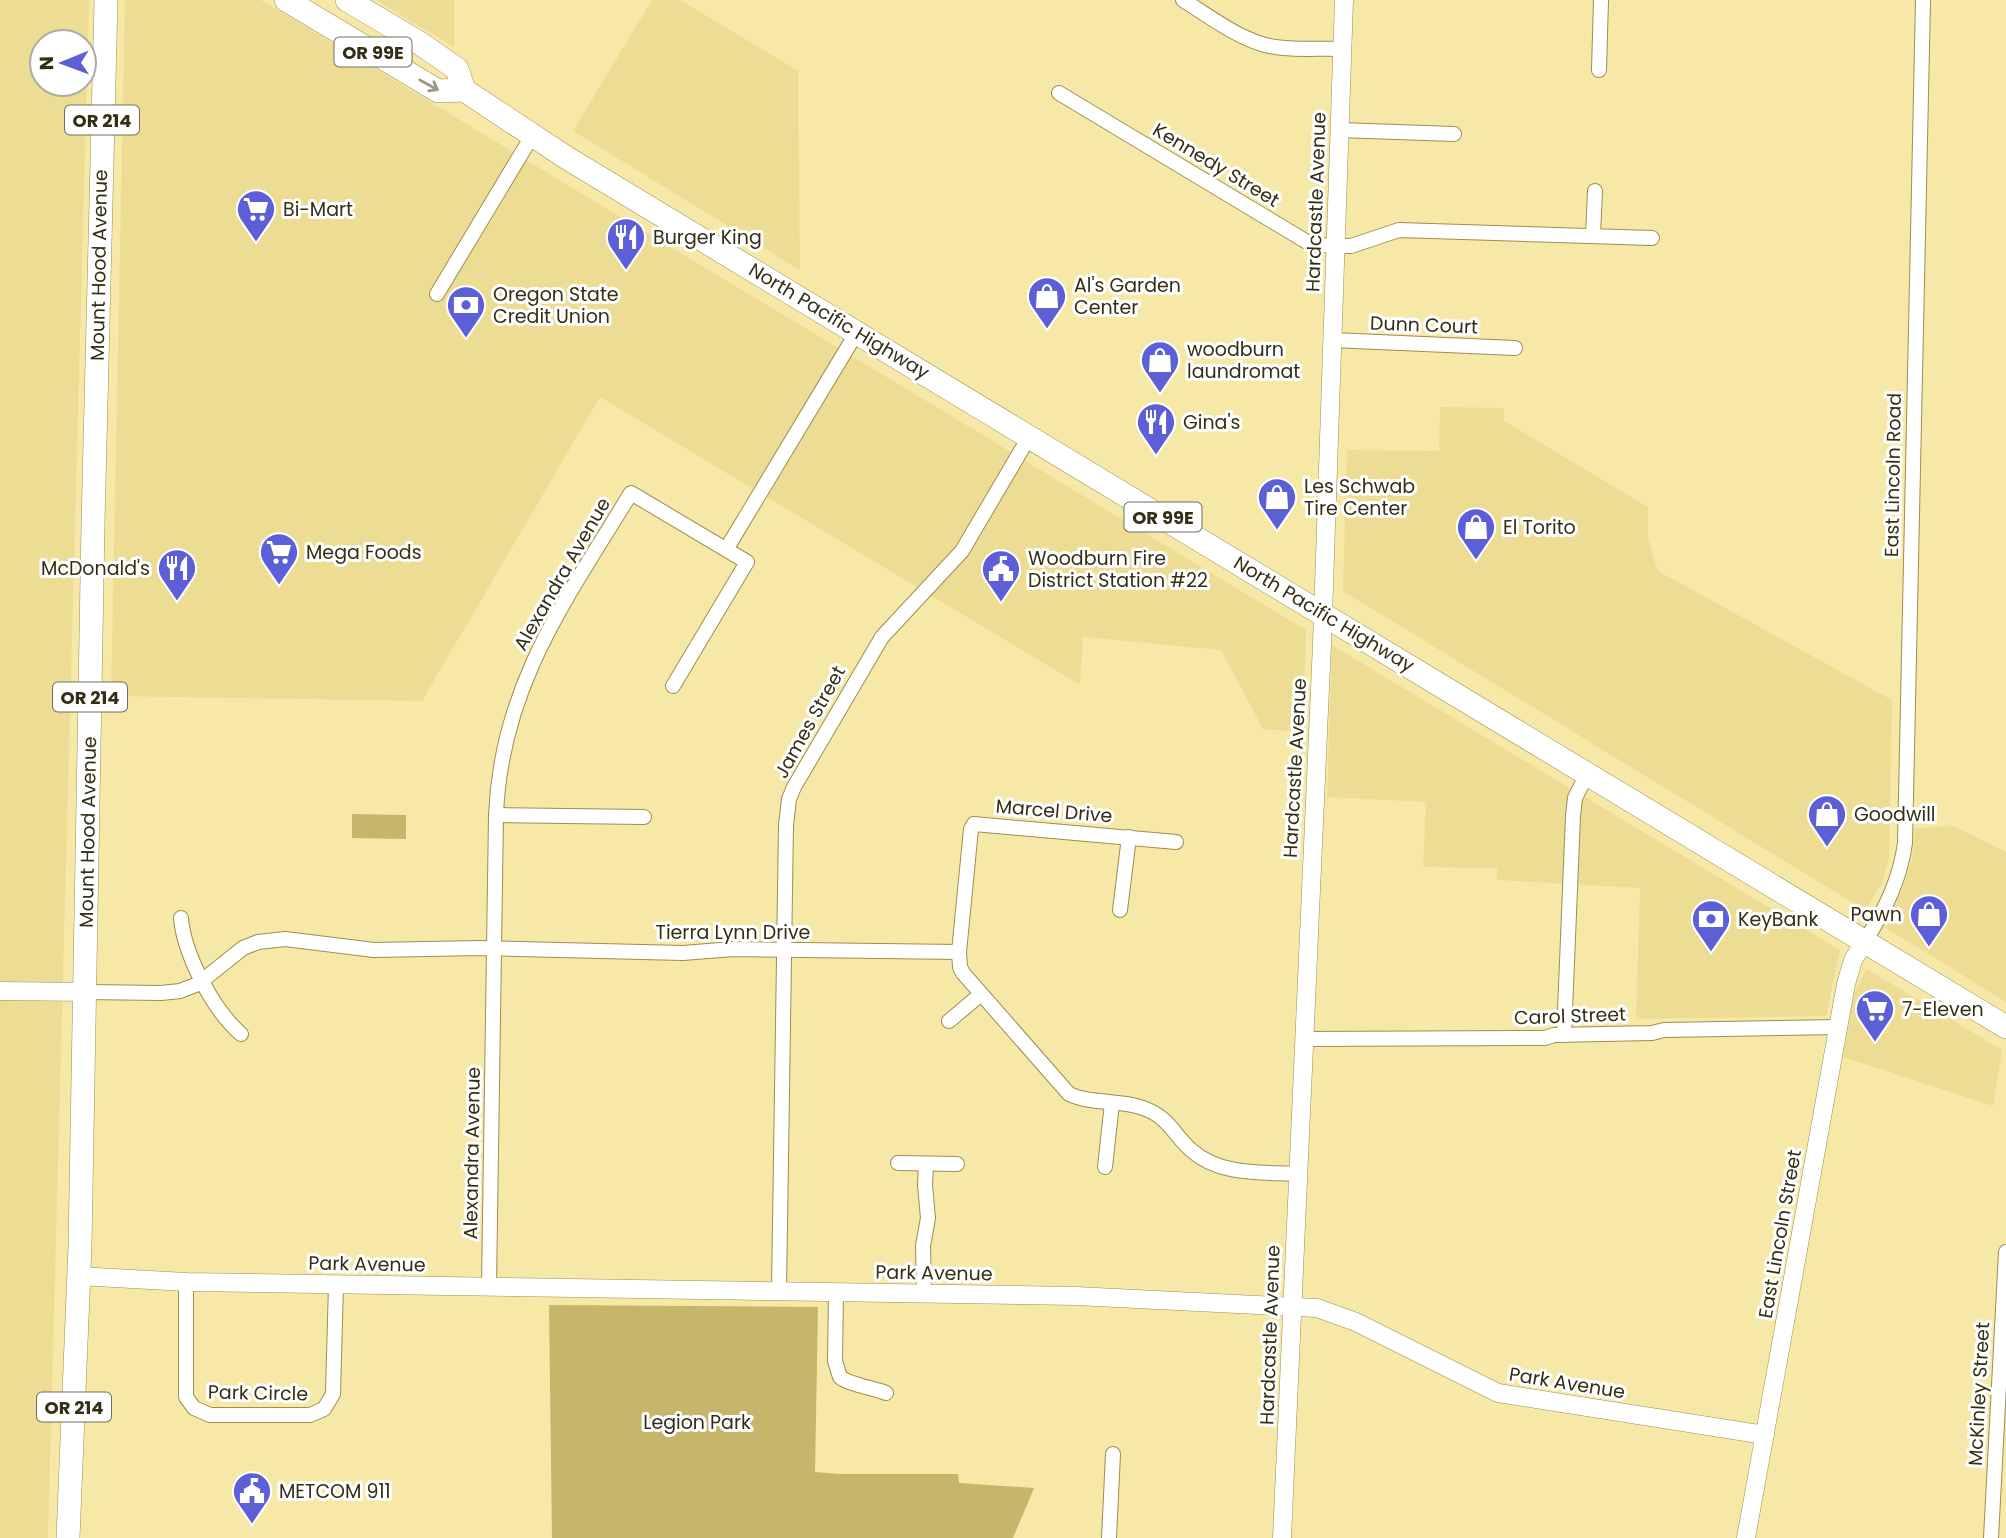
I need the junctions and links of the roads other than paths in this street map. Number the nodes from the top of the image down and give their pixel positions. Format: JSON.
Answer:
{"nodes":[{"id":1,"x":106,"y":0,"type":"edge"},
{"id":2,"x":286,"y":0,"type":"edge"},
{"id":3,"x":347,"y":0,"type":"edge"},
{"id":4,"x":1183,"y":0,"type":"edge"},
{"id":5,"x":1344,"y":0,"type":"edge"},
{"id":6,"x":1601,"y":0,"type":"edge"},
{"id":7,"x":1923,"y":0,"type":"edge"},
{"id":8,"x":1342,"y":49,"type":"junction"},
{"id":9,"x":1600,"y":70,"type":"dead end"},
{"id":10,"x":464,"y":90,"type":"junction"},
{"id":11,"x":1059,"y":93,"type":"dead end"},
{"id":12,"x":1339,"y":130,"type":"junction"},
{"id":13,"x":1454,"y":134,"type":"dead end"},
{"id":14,"x":532,"y":136,"type":"junction"},
{"id":15,"x":1595,"y":191,"type":"dead end"},
{"id":16,"x":1594,"y":236,"type":"junction"},
{"id":17,"x":1652,"y":238,"type":"dead end"},
{"id":18,"x":1336,"y":246,"type":"junction"},
{"id":19,"x":437,"y":294,"type":"dead end"},
{"id":20,"x":857,"y":332,"type":"junction"},
{"id":21,"x":1332,"y":341,"type":"junction"},
{"id":22,"x":1514,"y":348,"type":"dead end"},
{"id":23,"x":1030,"y":436,"type":"junction"},
{"id":24,"x":727,"y":548,"type":"junction"},
{"id":25,"x":1323,"y":613,"type":"junction"},
{"id":26,"x":673,"y":685,"type":"dead end"},
{"id":27,"x":1587,"y":774,"type":"junction"},
{"id":28,"x":496,"y":815,"type":"junction"},
{"id":29,"x":644,"y":817,"type":"dead end"},
{"id":30,"x":1129,"y":837,"type":"junction"},
{"id":31,"x":1176,"y":842,"type":"dead end"},
{"id":32,"x":1121,"y":910,"type":"dead end"},
{"id":33,"x":181,"y":918,"type":"dead end"},
{"id":34,"x":1864,"y":941,"type":"junction"},
{"id":35,"x":494,"y":948,"type":"junction"},
{"id":36,"x":784,"y":950,"type":"junction"},
{"id":37,"x":959,"y":952,"type":"junction"},
{"id":38,"x":203,"y":981,"type":"junction"},
{"id":39,"x":0,"y":991,"type":"edge"},
{"id":40,"x":86,"y":992,"type":"junction"},
{"id":41,"x":981,"y":993,"type":"junction"},
{"id":42,"x":949,"y":1021,"type":"dead end"},
{"id":43,"x":1838,"y":1027,"type":"junction"},
{"id":44,"x":2006,"y":1027,"type":"edge"},
{"id":45,"x":241,"y":1034,"type":"dead end"},
{"id":46,"x":1564,"y":1035,"type":"junction"},
{"id":47,"x":1304,"y":1040,"type":"junction"},
{"id":48,"x":1112,"y":1103,"type":"junction"},
{"id":49,"x":898,"y":1163,"type":"dead end"},
{"id":50,"x":926,"y":1164,"type":"junction"},
{"id":51,"x":957,"y":1164,"type":"dead end"},
{"id":52,"x":1105,"y":1167,"type":"dead end"},
{"id":53,"x":1298,"y":1174,"type":"junction"},
{"id":54,"x":2006,"y":1252,"type":"edge"},
{"id":55,"x":78,"y":1276,"type":"junction"},
{"id":56,"x":186,"y":1282,"type":"junction"},
{"id":57,"x":336,"y":1284,"type":"junction"},
{"id":58,"x":489,"y":1286,"type":"junction"},
{"id":59,"x":779,"y":1291,"type":"junction"},
{"id":60,"x":836,"y":1292,"type":"junction"},
{"id":61,"x":924,"y":1294,"type":"junction"},
{"id":62,"x":1292,"y":1306,"type":"junction"},
{"id":63,"x":886,"y":1393,"type":"dead end"},
{"id":64,"x":1765,"y":1435,"type":"junction"},
{"id":65,"x":1112,"y":1454,"type":"dead end"},
{"id":66,"x":68,"y":1538,"type":"edge"},
{"id":67,"x":1109,"y":1538,"type":"edge"},
{"id":68,"x":1282,"y":1538,"type":"edge"},
{"id":69,"x":1746,"y":1538,"type":"edge"},
{"id":70,"x":1991,"y":1538,"type":"edge"}],
"edges":[{"from":1,"to":40,"type":"main road","name":"Mount Hood Avenue","number":"OR 214"},
{"from":2,"to":10,"type":"main road","name":"North Pacific Highway","number":"OR 99E","one_way":true},
{"from":3,"to":10,"type":"main road","name":"North Pacific Highway","number":"OR 99E"},
{"from":4,"to":8,"type":"street"},
{"from":5,"to":8,"type":"street","name":"Hardcastle Avenue"},
{"from":6,"to":9,"type":"street"},
{"from":7,"to":34,"type":"street","name":"East Lincoln Road"},
{"from":8,"to":12,"type":"street","name":"Hardcastle Avenue"},
{"from":10,"to":14,"type":"main road","name":"North Pacific Highway","number":"OR 99E"},
{"from":11,"to":18,"type":"street","name":"Kennedy Street"},
{"from":12,"to":13,"type":"street"},
{"from":12,"to":18,"type":"street","name":"Hardcastle Avenue"},
{"from":14,"to":19,"type":"street"},
{"from":14,"to":20,"type":"main road","name":"North Pacific Highway","number":"OR 99E"},
{"from":15,"to":16,"type":"street"},
{"from":16,"to":17,"type":"street","name":"Kennedy Street"},
{"from":16,"to":18,"type":"street","name":"Kennedy Street"},
{"from":18,"to":21,"type":"street","name":"Hardcastle Avenue"},
{"from":20,"to":23,"type":"main road","name":"North Pacific Highway","number":"OR 99E"},
{"from":20,"to":24,"type":"street"},
{"from":21,"to":22,"type":"street","name":"Dunn Court"},
{"from":21,"to":25,"type":"street","name":"Hardcastle Avenue"},
{"from":23,"to":25,"type":"main road","name":"North Pacific Highway","number":"OR 99E"},
{"from":23,"to":36,"type":"street","name":"James Street"},
{"from":24,"to":26,"type":"street"},
{"from":24,"to":28,"type":"street","name":"Alexandra Avenue"},
{"from":25,"to":27,"type":"main road","name":"North Pacific Highway","number":"OR 99E"},
{"from":25,"to":47,"type":"street","name":"Hardcastle Avenue"},
{"from":27,"to":34,"type":"main road","name":"North Pacific Highway","number":"OR 99E"},
{"from":27,"to":46,"type":"street"},
{"from":28,"to":29,"type":"street"},
{"from":28,"to":35,"type":"street","name":"Alexandra Avenue"},
{"from":30,"to":31,"type":"street","name":"Marcel Drive"},
{"from":30,"to":32,"type":"street"},
{"from":30,"to":37,"type":"street","name":"Marcel Drive"},
{"from":33,"to":38,"type":"street"},
{"from":34,"to":43,"type":"street","name":"East Lincoln Street"},
{"from":34,"to":44,"type":"main road","name":"North Pacific Highway","number":"OR 99E"},
{"from":35,"to":36,"type":"street","name":"Tierra Lynn Drive"},
{"from":35,"to":38,"type":"street","name":"Tierra Lynn Drive"},
{"from":35,"to":58,"type":"street","name":"Alexandra Avenue"},
{"from":36,"to":37,"type":"street","name":"Tierra Lynn Drive"},
{"from":36,"to":59,"type":"street","name":"James Street"},
{"from":37,"to":41,"type":"street"},
{"from":38,"to":40,"type":"street","name":"Tierra Lynn Drive"},
{"from":38,"to":45,"type":"street"},
{"from":39,"to":40,"type":"street"},
{"from":40,"to":55,"type":"main road","name":"Mount Hood Avenue","number":"OR 214"},
{"from":41,"to":42,"type":"street"},
{"from":41,"to":48,"type":"street"},
{"from":43,"to":46,"type":"street","name":"Carol Street"},
{"from":43,"to":64,"type":"street","name":"East Lincoln Street"},
{"from":46,"to":47,"type":"street","name":"Carol Street"},
{"from":47,"to":53,"type":"street","name":"Hardcastle Avenue"},
{"from":48,"to":52,"type":"street"},
{"from":48,"to":53,"type":"street"},
{"from":49,"to":50,"type":"street"},
{"from":50,"to":51,"type":"street"},
{"from":50,"to":61,"type":"street"},
{"from":53,"to":62,"type":"street","name":"Hardcastle Avenue"},
{"from":54,"to":70,"type":"street","name":"McKinley Street"},
{"from":55,"to":56,"type":"street","name":"Park Avenue"},
{"from":55,"to":66,"type":"main road","name":"Mount Hood Avenue","number":"OR 214"},
{"from":56,"to":57,"type":"street","name":"Park Avenue"},
{"from":56,"to":57,"type":"street","name":"Park Circle"},
{"from":57,"to":58,"type":"street","name":"Park Avenue"},
{"from":58,"to":59,"type":"street","name":"Park Avenue"},
{"from":59,"to":60,"type":"street","name":"Park Avenue"},
{"from":60,"to":61,"type":"street","name":"Park Avenue"},
{"from":60,"to":63,"type":"street"},
{"from":61,"to":62,"type":"street","name":"Park Avenue"},
{"from":62,"to":64,"type":"street","name":"Park Avenue"},
{"from":62,"to":68,"type":"street","name":"Hardcastle Avenue"},
{"from":64,"to":69,"type":"street","name":"East Lincoln Street"},
{"from":65,"to":67,"type":"street"}]}
